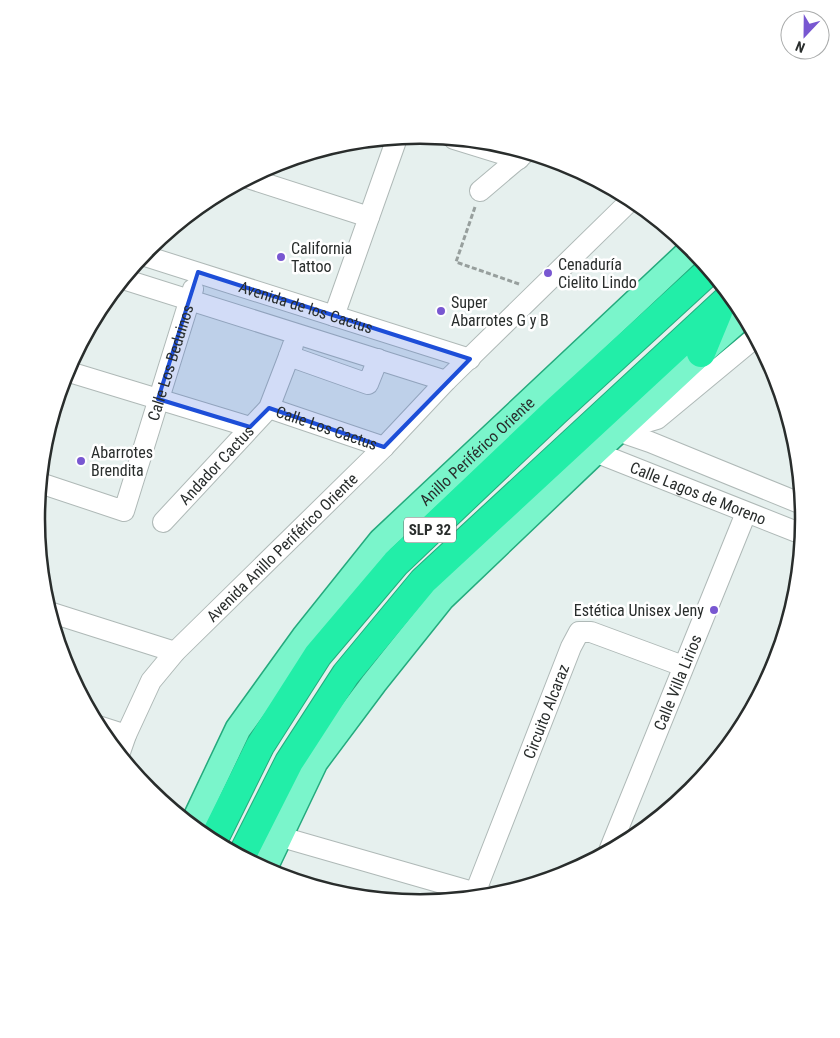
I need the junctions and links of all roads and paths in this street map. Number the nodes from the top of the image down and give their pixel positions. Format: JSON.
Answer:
{"nodes":[{"id":1,"x":395,"y":145,"type":"edge"},
{"id":2,"x":521,"y":158,"type":"edge"},
{"id":3,"x":258,"y":181,"type":"edge"},
{"id":4,"x":480,"y":191,"type":"joint"},
{"id":5,"x":625,"y":205,"type":"edge"},
{"id":6,"x":369,"y":217,"type":"junction"},
{"id":7,"x":686,"y":255,"type":"edge"},
{"id":8,"x":151,"y":258,"type":"edge"},
{"id":9,"x":198,"y":272,"type":"junction"},
{"id":10,"x":705,"y":275,"type":"edge"},
{"id":11,"x":130,"y":281,"type":"edge"},
{"id":12,"x":539,"y":290,"type":"junction"},
{"id":13,"x":189,"y":300,"type":"junction"},
{"id":14,"x":729,"y":307,"type":"edge"},
{"id":15,"x":730,"y":308,"type":"edge"},
{"id":16,"x":334,"y":316,"type":"junction"},
{"id":17,"x":297,"y":334,"type":"junction"},
{"id":18,"x":750,"y":342,"type":"edge"},
{"id":19,"x":701,"y":352,"type":"joint"},
{"id":20,"x":289,"y":356,"type":"junction"},
{"id":21,"x":378,"y":359,"type":"junction"},
{"id":22,"x":470,"y":359,"type":"junction"},
{"id":23,"x":75,"y":374,"type":"edge"},
{"id":24,"x":446,"y":381,"type":"junction"},
{"id":25,"x":158,"y":399,"type":"junction"},
{"id":26,"x":269,"y":408,"type":"junction"},
{"id":27,"x":250,"y":427,"type":"junction"},
{"id":28,"x":618,"y":431,"type":"junction"},
{"id":29,"x":384,"y":447,"type":"junction"},
{"id":30,"x":595,"y":452,"type":"junction"},
{"id":31,"x":47,"y":484,"type":"edge"},
{"id":32,"x":794,"y":501,"type":"edge"},
{"id":33,"x":746,"y":513,"type":"junction"},
{"id":34,"x":163,"y":522,"type":"dead end"},
{"id":35,"x":795,"y":531,"type":"edge"},
{"id":36,"x":58,"y":615,"type":"edge"},
{"id":37,"x":175,"y":652,"type":"junction"},
{"id":38,"x":683,"y":666,"type":"junction"},
{"id":39,"x":110,"y":730,"type":"edge"},
{"id":40,"x":126,"y":735,"type":"junction"},
{"id":41,"x":122,"y":747,"type":"edge"},
{"id":42,"x":195,"y":819,"type":"edge"},
{"id":43,"x":217,"y":834,"type":"edge"},
{"id":44,"x":278,"y":836,"type":"junction"},
{"id":45,"x":613,"y":841,"type":"edge"},
{"id":46,"x":252,"y":854,"type":"edge"},
{"id":47,"x":255,"y":855,"type":"edge"},
{"id":48,"x":483,"y":889,"type":"edge"},
{"id":49,"x":468,"y":891,"type":"edge"}],
"edges":[{"from":1,"to":6,"type":"street"},
{"from":2,"to":4,"type":"street"},
{"from":3,"to":6,"type":"street"},
{"from":4,"to":12,"type":"path"},
{"from":5,"to":12,"type":"street"},
{"from":6,"to":16,"type":"street"},
{"from":7,"to":42,"type":"main road","name":"Anillo Periférico Oriente"},
{"from":8,"to":9,"type":"street","name":"Avenida de los Cactus"},
{"from":9,"to":13,"type":"street","name":"Calle Los Beduinos"},
{"from":9,"to":16,"type":"street","name":"Avenida de los Cactus"},
{"from":10,"to":43,"type":"highway","name":"Anillo Periférico Oriente","number":"SLP 32"},
{"from":11,"to":13,"type":"street","name":"Avenida de los Cactus"},
{"from":12,"to":22,"type":"street"},
{"from":13,"to":17,"type":"street","name":"Avenida de los Cactus"},
{"from":13,"to":25,"type":"street","name":"Calle Los Beduinos"},
{"from":14,"to":46,"type":"highway","number":"SLP 32"},
{"from":15,"to":19,"type":"highway"},
{"from":16,"to":22,"type":"street","name":"Avenida de los Cactus"},
{"from":17,"to":20,"type":"street"},
{"from":17,"to":21,"type":"street","name":"Avenida de los Cactus"},
{"from":18,"to":28,"type":"street"},
{"from":19,"to":28,"type":"main road"},
{"from":20,"to":21,"type":"street"},
{"from":20,"to":26,"type":"street"},
{"from":21,"to":24,"type":"street","name":"Avenida de los Cactus"},
{"from":22,"to":24,"type":"street","name":"Avenida Anillo Periférico Oriente"},
{"from":23,"to":25,"type":"street"},
{"from":24,"to":29,"type":"street","name":"Avenida Anillo Periférico Oriente"},
{"from":25,"to":27,"type":"street"},
{"from":25,"to":31,"type":"street","name":"Calle Los Beduinos"},
{"from":26,"to":27,"type":"street","name":"Andador Cactus"},
{"from":26,"to":29,"type":"street","name":"Calle Los Cactus"},
{"from":27,"to":34,"type":"street","name":"Andador Cactus"},
{"from":28,"to":30,"type":"main road"},
{"from":28,"to":32,"type":"street","name":"Calle Lagos de Moreno"},
{"from":29,"to":37,"type":"street","name":"Avenida Anillo Periférico Oriente"},
{"from":30,"to":33,"type":"street","name":"Calle Lagos de Moreno"},
{"from":30,"to":44,"type":"main road"},
{"from":33,"to":35,"type":"street","name":"Calle Lagos de Moreno"},
{"from":33,"to":38,"type":"street","name":"Calle Villa Lirios"},
{"from":36,"to":37,"type":"street"},
{"from":37,"to":40,"type":"street","name":"Avenida Anillo Periférico Oriente"},
{"from":38,"to":45,"type":"street","name":"Calle Villa Lirios"},
{"from":38,"to":48,"type":"street","name":"Circuito Alcaraz"},
{"from":39,"to":40,"type":"street"},
{"from":40,"to":41,"type":"street","name":"Avenida Anillo Periférico Oriente"},
{"from":44,"to":47,"type":"main road"},
{"from":44,"to":49,"type":"street"}]}
